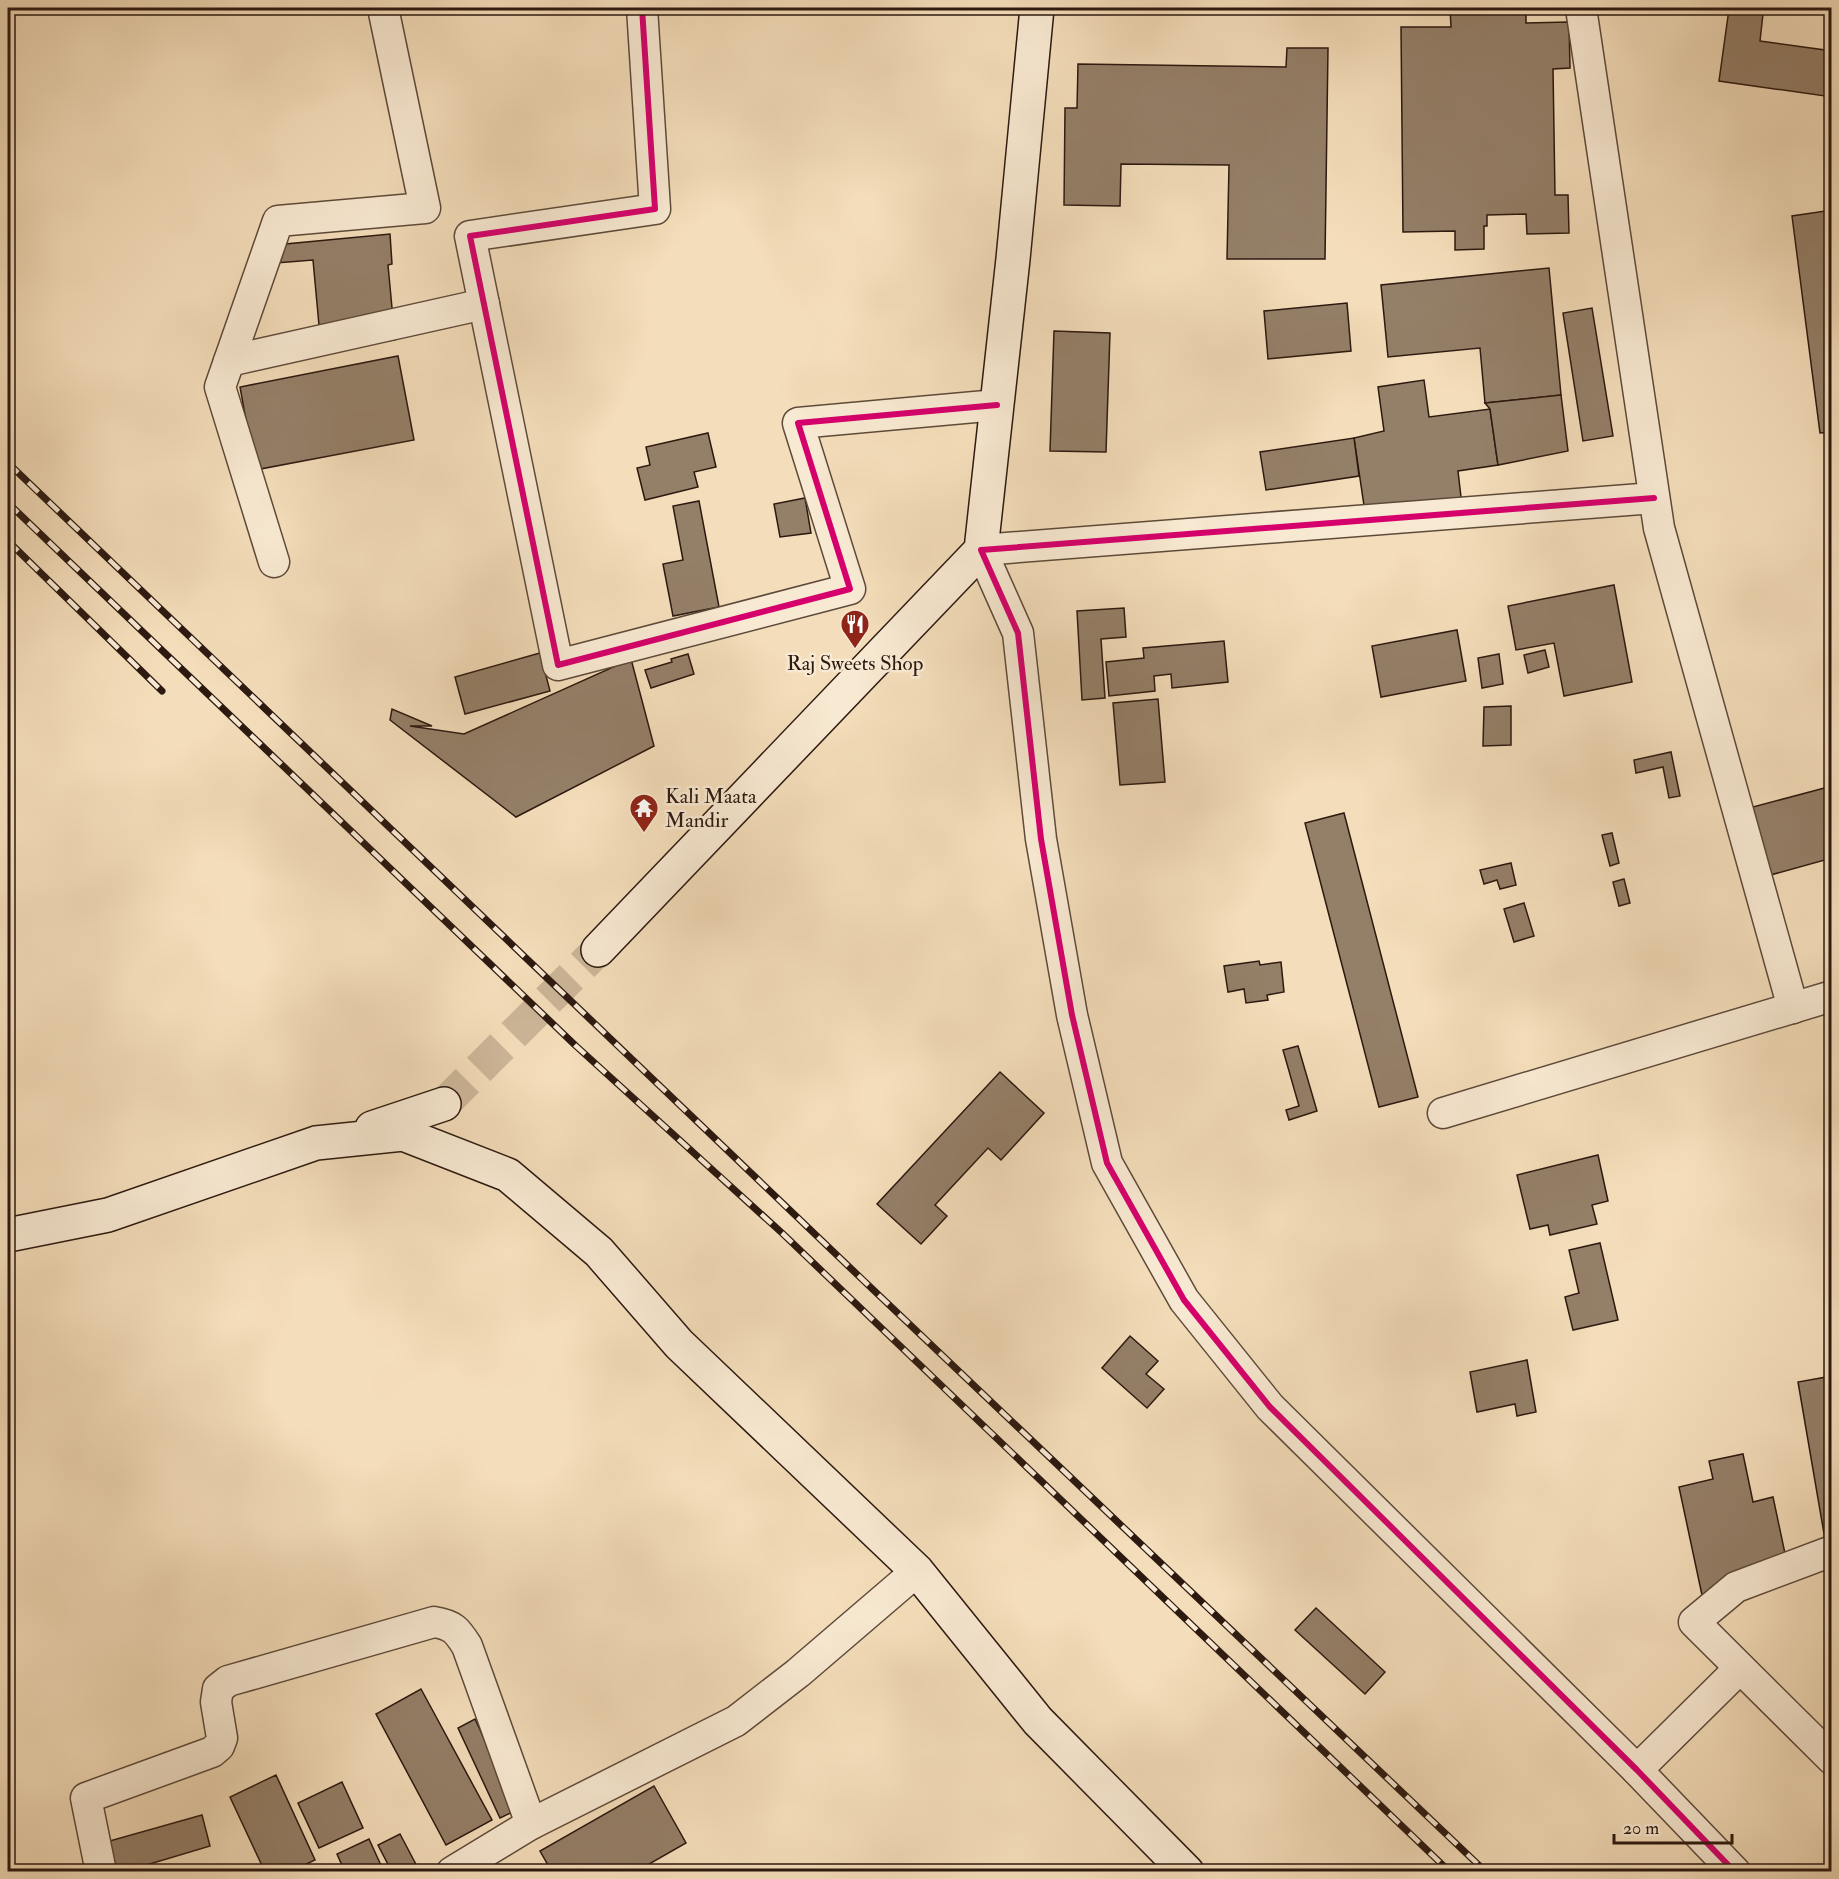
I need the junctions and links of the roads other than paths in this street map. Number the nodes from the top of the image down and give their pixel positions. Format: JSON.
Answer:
{"nodes":[{"id":1,"x":383,"y":8,"type":"edge"},
{"id":2,"x":642,"y":8,"type":"edge"},
{"id":3,"x":1037,"y":8,"type":"edge"},
{"id":4,"x":1581,"y":8,"type":"edge"},
{"id":5,"x":484,"y":304,"type":"junction"},
{"id":6,"x":229,"y":361,"type":"junction"},
{"id":7,"x":997,"y":405,"type":"junction"},
{"id":8,"x":1654,"y":498,"type":"junction"},
{"id":9,"x":981,"y":550,"type":"junction"},
{"id":10,"x":274,"y":562,"type":"dead end"},
{"id":11,"x":598,"y":950,"type":"tunnel mouth"},
{"id":12,"x":1832,"y":996,"type":"edge"},
{"id":13,"x":1793,"y":1008,"type":"junction"},
{"id":14,"x":444,"y":1104,"type":"tunnel mouth"},
{"id":15,"x":1443,"y":1113,"type":"dead end"},
{"id":16,"x":316,"y":1143,"type":"junction"},
{"id":17,"x":8,"y":1235,"type":"edge"},
{"id":18,"x":1832,"y":1551,"type":"edge"},
{"id":19,"x":917,"y":1571,"type":"junction"},
{"id":20,"x":1740,"y":1668,"type":"junction"},
{"id":21,"x":1832,"y":1759,"type":"edge"},
{"id":22,"x":1637,"y":1770,"type":"junction"},
{"id":23,"x":531,"y":1824,"type":"junction"},
{"id":24,"x":101,"y":1872,"type":"edge"},
{"id":25,"x":452,"y":1872,"type":"edge"},
{"id":26,"x":1187,"y":1872,"type":"edge"},
{"id":27,"x":1736,"y":1872,"type":"edge"}],
"edges":[{"from":1,"to":6,"type":"street"},
{"from":2,"to":5,"type":"street"},
{"from":3,"to":7,"type":"street"},
{"from":4,"to":8,"type":"street"},
{"from":5,"to":6,"type":"street"},
{"from":5,"to":7,"type":"street"},
{"from":6,"to":10,"type":"street"},
{"from":7,"to":9,"type":"street"},
{"from":8,"to":9,"type":"street"},
{"from":8,"to":13,"type":"street"},
{"from":9,"to":11,"type":"street"},
{"from":9,"to":22,"type":"street"},
{"from":12,"to":13,"type":"street"},
{"from":13,"to":15,"type":"street"},
{"from":14,"to":16,"type":"street"},
{"from":16,"to":17,"type":"street"},
{"from":16,"to":19,"type":"street"},
{"from":18,"to":20,"type":"street"},
{"from":19,"to":23,"type":"street"},
{"from":19,"to":26,"type":"street"},
{"from":20,"to":21,"type":"street"},
{"from":20,"to":22,"type":"street"},
{"from":22,"to":27,"type":"street"},
{"from":23,"to":24,"type":"street"},
{"from":23,"to":25,"type":"street"}]}
